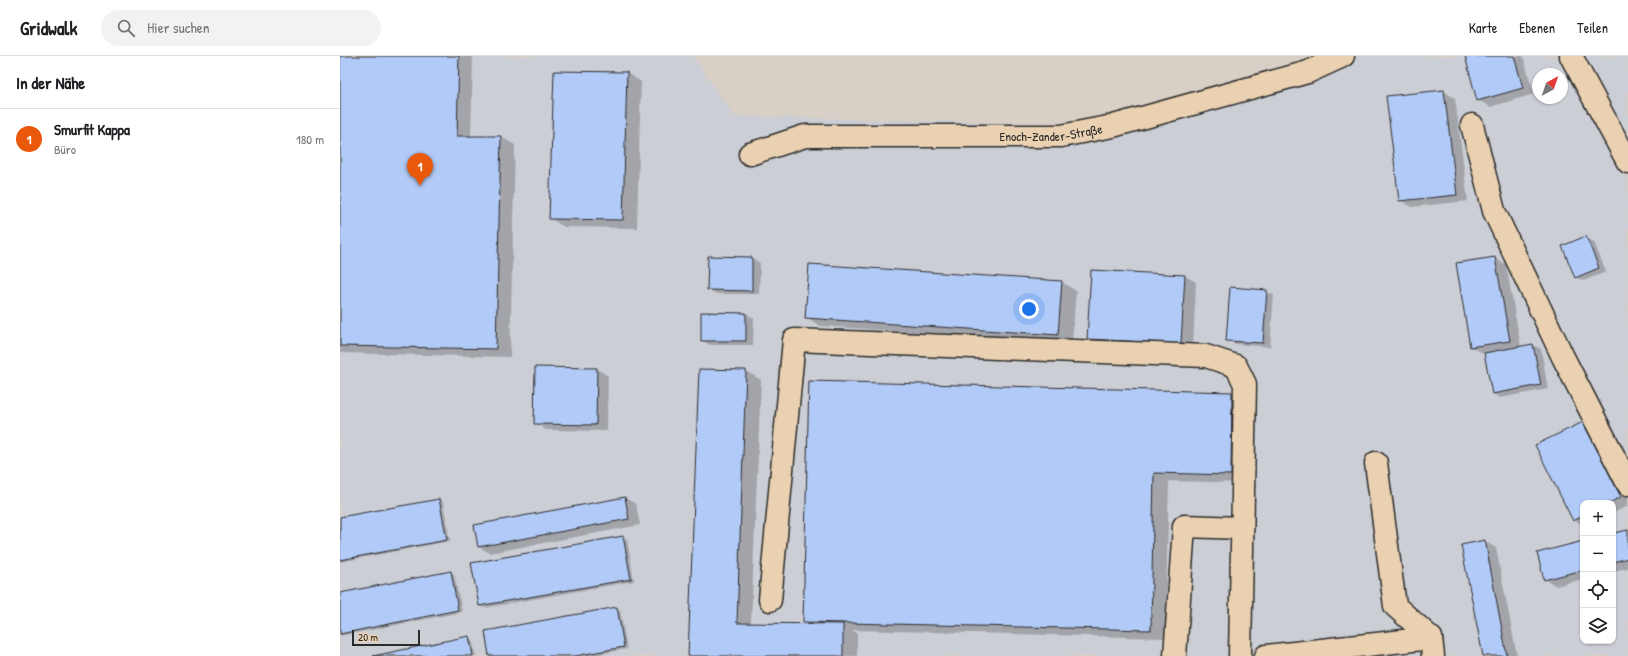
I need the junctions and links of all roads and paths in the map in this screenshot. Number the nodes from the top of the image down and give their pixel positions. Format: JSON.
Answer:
{"nodes":[{"id":1,"x":1343,"y":56,"type":"edge"},
{"id":2,"x":1571,"y":56,"type":"edge"},
{"id":3,"x":1472,"y":125,"type":"dead end"},
{"id":4,"x":1621,"y":133,"type":"edge"},
{"id":5,"x":750,"y":154,"type":"dead end"},
{"id":6,"x":1628,"y":162,"type":"edge"},
{"id":7,"x":1376,"y":463,"type":"dead end"},
{"id":8,"x":1628,"y":484,"type":"edge"},
{"id":9,"x":1242,"y":528,"type":"junction"},
{"id":10,"x":770,"y":600,"type":"dead end"},
{"id":11,"x":1432,"y":647,"type":"edge"},
{"id":12,"x":1175,"y":656,"type":"edge"},
{"id":13,"x":1240,"y":656,"type":"edge"},
{"id":14,"x":1266,"y":656,"type":"edge"}],
"edges":[{"from":1,"to":5,"type":"street","name":"Enoch-Zander-Straße"},
{"from":2,"to":4,"type":"street"},
{"from":3,"to":8,"type":"street"},
{"from":4,"to":6,"type":"street"},
{"from":7,"to":11,"type":"street"},
{"from":9,"to":10,"type":"street"},
{"from":9,"to":12,"type":"street"},
{"from":9,"to":13,"type":"street"},
{"from":11,"to":14,"type":"street"}]}
